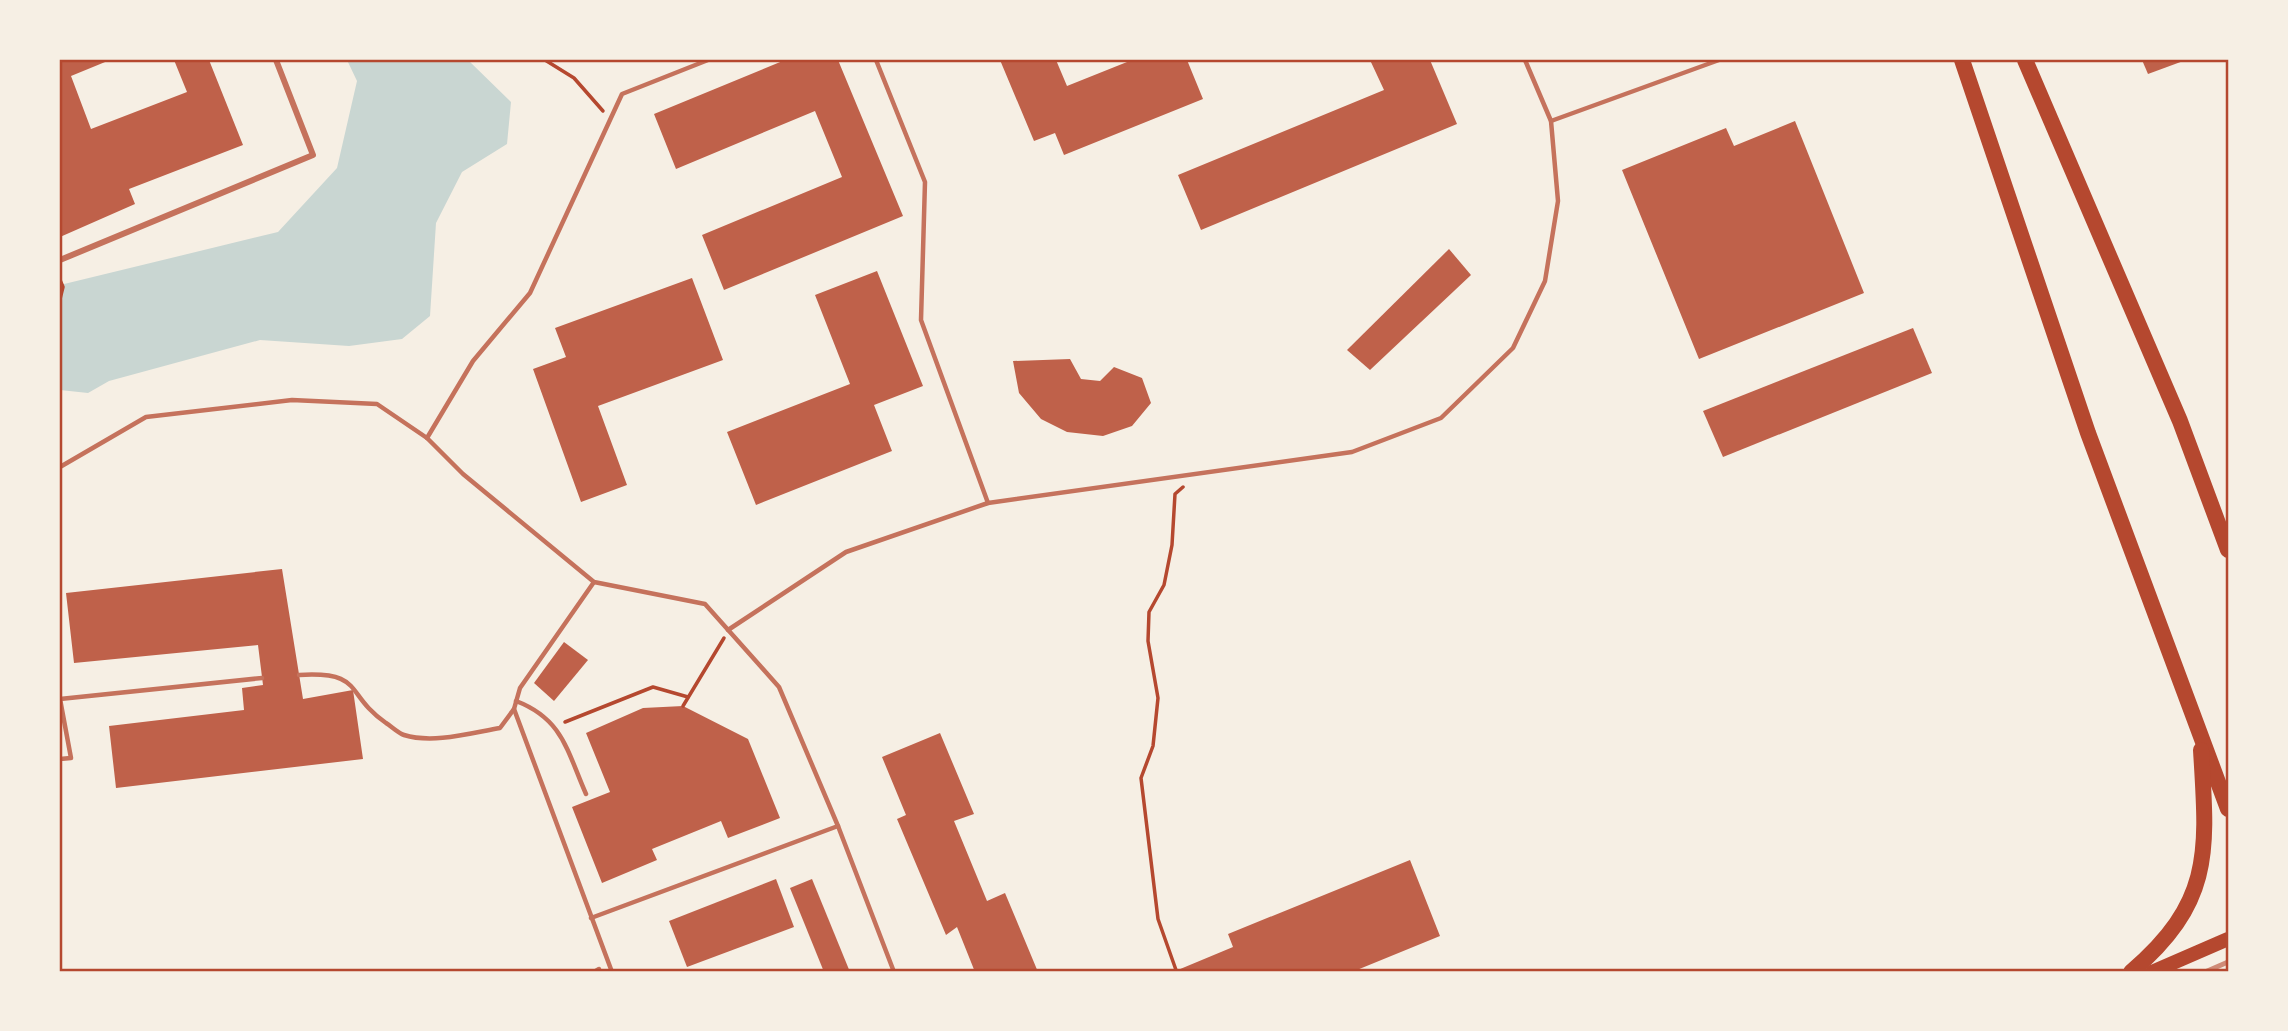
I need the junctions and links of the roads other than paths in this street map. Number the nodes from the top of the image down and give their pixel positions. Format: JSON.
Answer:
{"nodes":[{"id":1,"x":276,"y":60,"type":"edge"},
{"id":2,"x":708,"y":60,"type":"edge"},
{"id":3,"x":876,"y":60,"type":"edge"},
{"id":4,"x":1525,"y":60,"type":"edge"},
{"id":5,"x":1719,"y":60,"type":"edge"},
{"id":6,"x":1962,"y":60,"type":"edge"},
{"id":7,"x":2025,"y":60,"type":"edge"},
{"id":8,"x":1551,"y":121,"type":"junction"},
{"id":9,"x":60,"y":260,"type":"edge"},
{"id":10,"x":427,"y":438,"type":"junction"},
{"id":11,"x":60,"y":467,"type":"edge"},
{"id":12,"x":988,"y":503,"type":"junction"},
{"id":13,"x":2228,"y":550,"type":"edge"},
{"id":14,"x":594,"y":582,"type":"junction"},
{"id":15,"x":728,"y":630,"type":"junction"},
{"id":16,"x":299,"y":675,"type":"dead end"},
{"id":17,"x":262,"y":678,"type":"dead end"},
{"id":18,"x":60,"y":691,"type":"edge"},
{"id":19,"x":60,"y":699,"type":"edge"},
{"id":20,"x":516,"y":701,"type":"junction"},
{"id":21,"x":514,"y":709,"type":"junction"},
{"id":22,"x":2200,"y":734,"type":"junction"},
{"id":23,"x":60,"y":759,"type":"edge"},
{"id":24,"x":586,"y":794,"type":"dead end"},
{"id":25,"x":2228,"y":809,"type":"edge"},
{"id":26,"x":838,"y":827,"type":"junction"},
{"id":27,"x":591,"y":918,"type":"junction"},
{"id":28,"x":2228,"y":939,"type":"edge"},
{"id":29,"x":612,"y":971,"type":"edge"},
{"id":30,"x":894,"y":971,"type":"edge"},
{"id":31,"x":2131,"y":971,"type":"edge"},
{"id":32,"x":2152,"y":971,"type":"edge"}],
"edges":[{"from":1,"to":9,"type":"street"},
{"from":2,"to":10,"type":"lane"},
{"from":3,"to":12,"type":"lane"},
{"from":4,"to":8,"type":"lane"},
{"from":5,"to":8,"type":"lane"},
{"from":6,"to":22,"type":"highway"},
{"from":7,"to":13,"type":"highway"},
{"from":8,"to":12,"type":"lane"},
{"from":10,"to":11,"type":"lane"},
{"from":10,"to":14,"type":"lane"},
{"from":12,"to":15,"type":"lane"},
{"from":14,"to":15,"type":"lane"},
{"from":14,"to":20,"type":"lane"},
{"from":15,"to":26,"type":"lane"},
{"from":16,"to":21,"type":"lane"},
{"from":17,"to":19,"type":"lane"},
{"from":18,"to":19,"type":"lane"},
{"from":19,"to":23,"type":"lane"},
{"from":20,"to":21,"type":"lane"},
{"from":20,"to":24,"type":"lane"},
{"from":21,"to":27,"type":"lane"},
{"from":22,"to":25,"type":"highway"},
{"from":22,"to":31,"type":"highway"},
{"from":26,"to":27,"type":"lane"},
{"from":26,"to":30,"type":"lane"},
{"from":27,"to":29,"type":"lane"},
{"from":28,"to":32,"type":"main road"}]}
